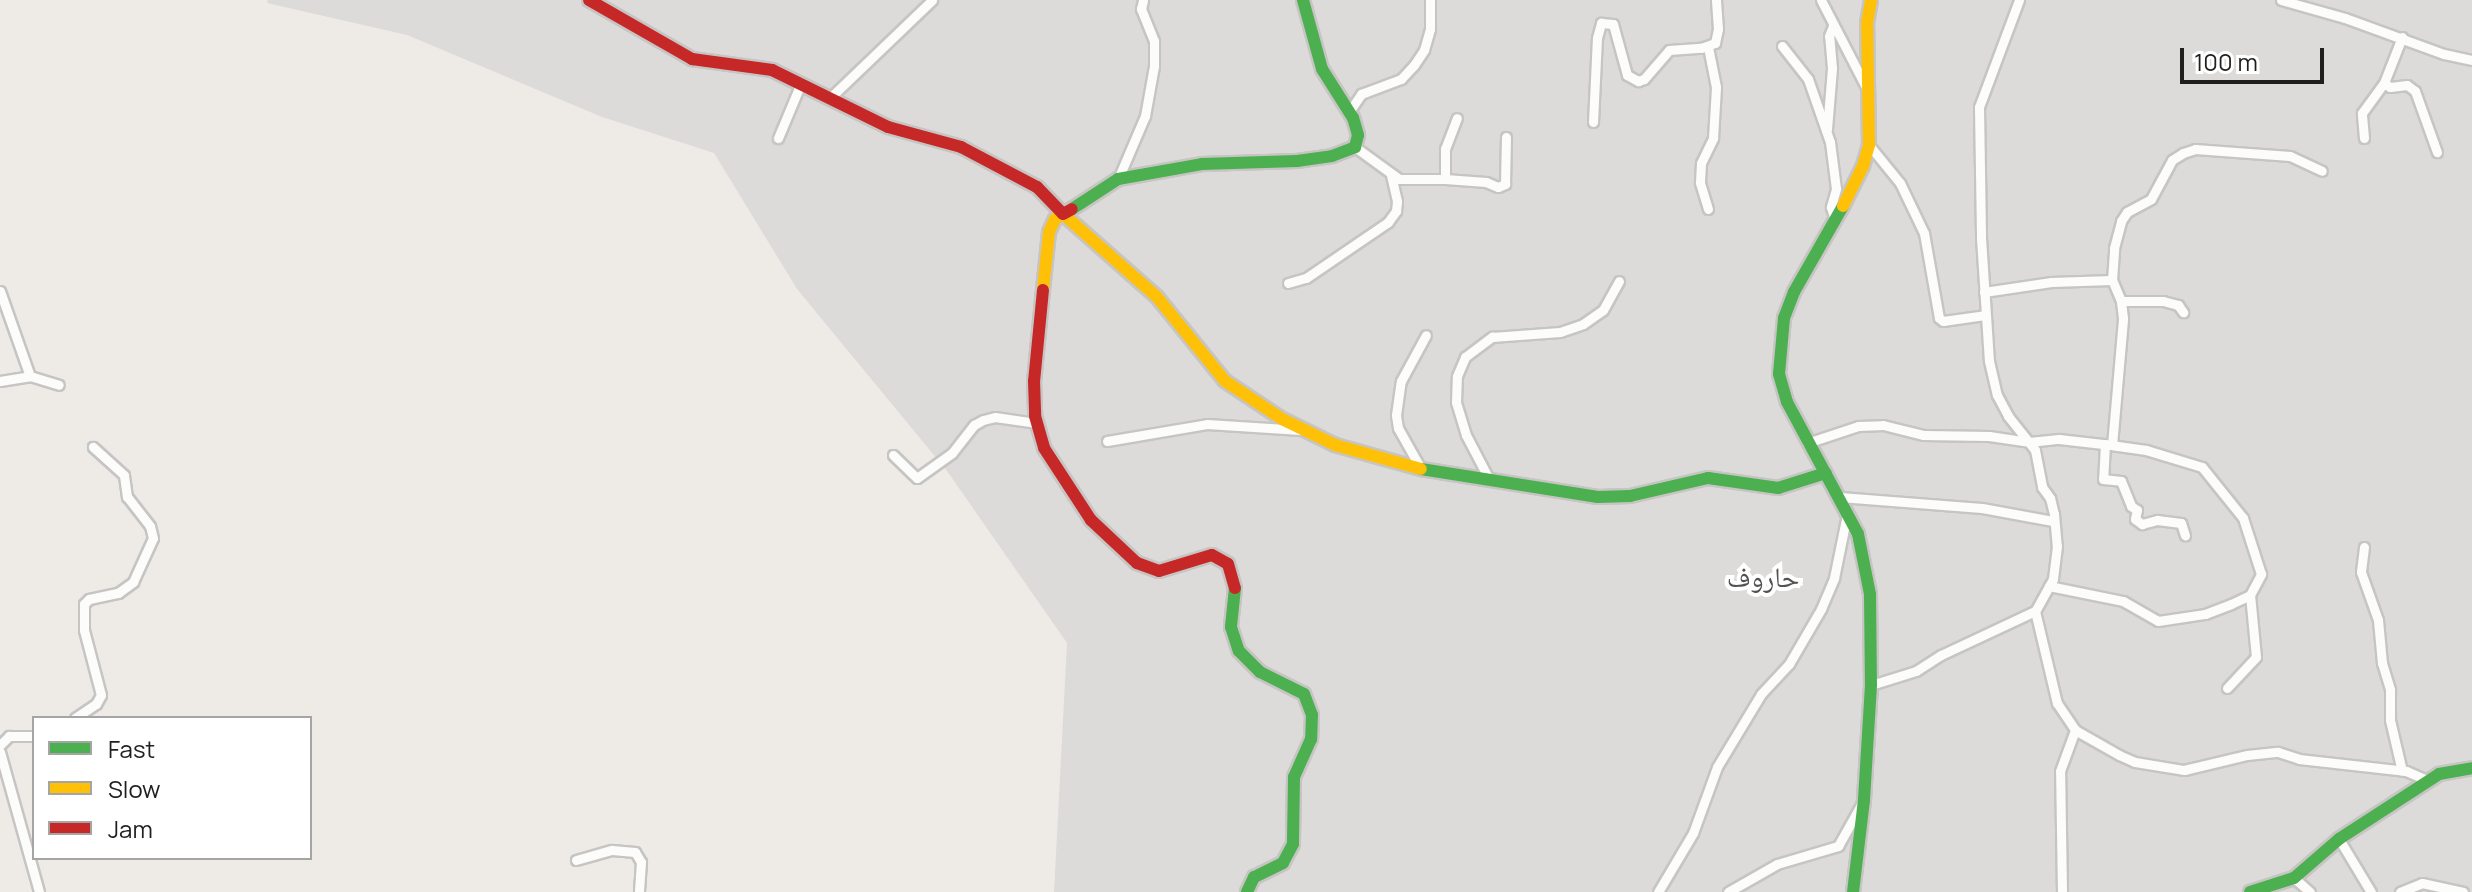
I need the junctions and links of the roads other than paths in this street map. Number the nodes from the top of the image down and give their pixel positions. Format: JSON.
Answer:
{"nodes":[{"id":1,"x":589,"y":0,"type":"edge"},
{"id":2,"x":932,"y":0,"type":"edge"},
{"id":3,"x":1143,"y":0,"type":"edge"},
{"id":4,"x":1303,"y":0,"type":"edge"},
{"id":5,"x":1430,"y":0,"type":"edge"},
{"id":6,"x":1716,"y":0,"type":"edge"},
{"id":7,"x":1821,"y":0,"type":"edge"},
{"id":8,"x":1871,"y":0,"type":"edge"},
{"id":9,"x":2019,"y":0,"type":"edge"},
{"id":10,"x":2281,"y":0,"type":"edge"},
{"id":11,"x":1833,"y":26,"type":"junction"},
{"id":12,"x":2402,"y":37,"type":"junction"},
{"id":13,"x":1782,"y":46,"type":"dead end"},
{"id":14,"x":1708,"y":47,"type":"junction"},
{"id":15,"x":2472,"y":60,"type":"edge"},
{"id":16,"x":801,"y":83,"type":"junction"},
{"id":17,"x":2384,"y":83,"type":"junction"},
{"id":18,"x":1869,"y":93,"type":"junction"},
{"id":19,"x":831,"y":97,"type":"junction"},
{"id":20,"x":1349,"y":112,"type":"junction"},
{"id":21,"x":1457,"y":118,"type":"dead end"},
{"id":22,"x":1593,"y":122,"type":"dead end"},
{"id":23,"x":1826,"y":133,"type":"junction"},
{"id":24,"x":1506,"y":137,"type":"dead end"},
{"id":25,"x":778,"y":138,"type":"dead end"},
{"id":26,"x":2364,"y":138,"type":"dead end"},
{"id":27,"x":1869,"y":145,"type":"junction"},
{"id":28,"x":1355,"y":147,"type":"junction"},
{"id":29,"x":2437,"y":152,"type":"dead end"},
{"id":30,"x":2322,"y":171,"type":"dead end"},
{"id":31,"x":1391,"y":176,"type":"junction"},
{"id":32,"x":1118,"y":179,"type":"junction"},
{"id":33,"x":1445,"y":179,"type":"junction"},
{"id":34,"x":1708,"y":209,"type":"dead end"},
{"id":35,"x":1063,"y":214,"type":"junction"},
{"id":36,"x":1835,"y":220,"type":"junction"},
{"id":37,"x":2112,"y":280,"type":"junction"},
{"id":38,"x":1619,"y":281,"type":"dead end"},
{"id":39,"x":1288,"y":283,"type":"dead end"},
{"id":40,"x":0,"y":291,"type":"edge"},
{"id":41,"x":1984,"y":292,"type":"junction"},
{"id":42,"x":2121,"y":301,"type":"junction"},
{"id":43,"x":2183,"y":312,"type":"dead end"},
{"id":44,"x":1985,"y":315,"type":"junction"},
{"id":45,"x":1426,"y":335,"type":"dead end"},
{"id":46,"x":30,"y":376,"type":"junction"},
{"id":47,"x":0,"y":381,"type":"edge"},
{"id":48,"x":59,"y":385,"type":"dead end"},
{"id":49,"x":1036,"y":423,"type":"junction"},
{"id":50,"x":1301,"y":430,"type":"junction"},
{"id":51,"x":1107,"y":441,"type":"dead end"},
{"id":52,"x":2029,"y":442,"type":"junction"},
{"id":53,"x":1807,"y":443,"type":"junction"},
{"id":54,"x":2108,"y":445,"type":"junction"},
{"id":55,"x":93,"y":447,"type":"dead end"},
{"id":56,"x":893,"y":455,"type":"dead end"},
{"id":57,"x":1421,"y":469,"type":"junction"},
{"id":58,"x":1826,"y":473,"type":"junction"},
{"id":59,"x":1490,"y":481,"type":"junction"},
{"id":60,"x":1840,"y":497,"type":"junction"},
{"id":61,"x":1848,"y":511,"type":"junction"},
{"id":62,"x":2053,"y":521,"type":"junction"},
{"id":63,"x":2185,"y":535,"type":"dead end"},
{"id":64,"x":2364,"y":547,"type":"dead end"},
{"id":65,"x":2049,"y":586,"type":"junction"},
{"id":66,"x":2250,"y":595,"type":"junction"},
{"id":67,"x":2035,"y":611,"type":"junction"},
{"id":68,"x":1871,"y":685,"type":"junction"},
{"id":69,"x":2227,"y":688,"type":"dead end"},
{"id":70,"x":78,"y":716,"type":"edge"},
{"id":71,"x":2075,"y":730,"type":"junction"},
{"id":72,"x":32,"y":736,"type":"edge"},
{"id":73,"x":0,"y":745,"type":"edge"},
{"id":74,"x":0,"y":752,"type":"edge"},
{"id":75,"x":2472,"y":768,"type":"edge"},
{"id":76,"x":2402,"y":771,"type":"junction"},
{"id":77,"x":2429,"y":781,"type":"junction"},
{"id":78,"x":1864,"y":800,"type":"junction"},
{"id":79,"x":2339,"y":839,"type":"junction"},
{"id":80,"x":576,"y":860,"type":"dead end"},
{"id":81,"x":2294,"y":878,"type":"junction"},
{"id":82,"x":39,"y":892,"type":"edge"},
{"id":83,"x":639,"y":892,"type":"edge"},
{"id":84,"x":1247,"y":892,"type":"edge"},
{"id":85,"x":1658,"y":892,"type":"edge"},
{"id":86,"x":1728,"y":892,"type":"edge"},
{"id":87,"x":1853,"y":892,"type":"edge"},
{"id":88,"x":2062,"y":892,"type":"edge"},
{"id":89,"x":2250,"y":892,"type":"edge"},
{"id":90,"x":2310,"y":892,"type":"edge"},
{"id":91,"x":2371,"y":892,"type":"edge"},
{"id":92,"x":2400,"y":892,"type":"edge"},
{"id":93,"x":2463,"y":892,"type":"edge"}],
"edges":[{"from":1,"to":16,"type":"street"},
{"from":2,"to":19,"type":"street"},
{"from":3,"to":32,"type":"street"},
{"from":4,"to":20,"type":"street"},
{"from":5,"to":20,"type":"street"},
{"from":6,"to":14,"type":"street"},
{"from":7,"to":11,"type":"street"},
{"from":8,"to":18,"type":"street"},
{"from":9,"to":41,"type":"street"},
{"from":10,"to":12,"type":"street"},
{"from":11,"to":18,"type":"street"},
{"from":11,"to":23,"type":"street"},
{"from":12,"to":15,"type":"street"},
{"from":12,"to":17,"type":"street"},
{"from":13,"to":23,"type":"street"},
{"from":14,"to":22,"type":"street"},
{"from":14,"to":34,"type":"street"},
{"from":16,"to":19,"type":"street"},
{"from":16,"to":25,"type":"street"},
{"from":17,"to":26,"type":"street"},
{"from":17,"to":29,"type":"street"},
{"from":18,"to":27,"type":"street"},
{"from":19,"to":35,"type":"street"},
{"from":20,"to":28,"type":"street"},
{"from":21,"to":33,"type":"street"},
{"from":23,"to":36,"type":"street"},
{"from":24,"to":33,"type":"street"},
{"from":27,"to":36,"type":"street"},
{"from":27,"to":44,"type":"street"},
{"from":28,"to":31,"type":"street"},
{"from":28,"to":32,"type":"street"},
{"from":30,"to":37,"type":"street"},
{"from":31,"to":33,"type":"street"},
{"from":31,"to":39,"type":"street"},
{"from":32,"to":35,"type":"street"},
{"from":35,"to":49,"type":"street"},
{"from":35,"to":50,"type":"street"},
{"from":36,"to":53,"type":"street"},
{"from":37,"to":41,"type":"street"},
{"from":37,"to":42,"type":"street"},
{"from":38,"to":59,"type":"street"},
{"from":40,"to":46,"type":"street"},
{"from":41,"to":44,"type":"street"},
{"from":42,"to":43,"type":"street"},
{"from":42,"to":54,"type":"street"},
{"from":44,"to":52,"type":"street"},
{"from":45,"to":57,"type":"street"},
{"from":46,"to":47,"type":"street"},
{"from":46,"to":48,"type":"street"},
{"from":49,"to":56,"type":"street"},
{"from":49,"to":84,"type":"street"},
{"from":50,"to":51,"type":"street"},
{"from":50,"to":57,"type":"street"},
{"from":52,"to":53,"type":"street"},
{"from":52,"to":54,"type":"street"},
{"from":52,"to":62,"type":"street"},
{"from":53,"to":58,"type":"street"},
{"from":54,"to":63,"type":"street"},
{"from":54,"to":66,"type":"street"},
{"from":55,"to":70,"type":"street"},
{"from":57,"to":59,"type":"street"},
{"from":58,"to":59,"type":"street"},
{"from":58,"to":60,"type":"street"},
{"from":60,"to":61,"type":"street"},
{"from":60,"to":62,"type":"street"},
{"from":61,"to":68,"type":"street"},
{"from":61,"to":85,"type":"street"},
{"from":62,"to":65,"type":"street"},
{"from":64,"to":76,"type":"street"},
{"from":65,"to":66,"type":"street"},
{"from":65,"to":67,"type":"street"},
{"from":66,"to":69,"type":"street"},
{"from":67,"to":68,"type":"street"},
{"from":67,"to":71,"type":"street"},
{"from":68,"to":78,"type":"street"},
{"from":71,"to":76,"type":"street"},
{"from":71,"to":88,"type":"street"},
{"from":72,"to":73,"type":"street"},
{"from":74,"to":82,"type":"street"},
{"from":75,"to":77,"type":"street"},
{"from":76,"to":77,"type":"street"},
{"from":77,"to":79,"type":"street"},
{"from":78,"to":86,"type":"street"},
{"from":78,"to":87,"type":"street"},
{"from":79,"to":81,"type":"street"},
{"from":79,"to":91,"type":"street"},
{"from":80,"to":83,"type":"street"},
{"from":81,"to":89,"type":"street"},
{"from":81,"to":90,"type":"street"},
{"from":92,"to":93,"type":"street"}]}
